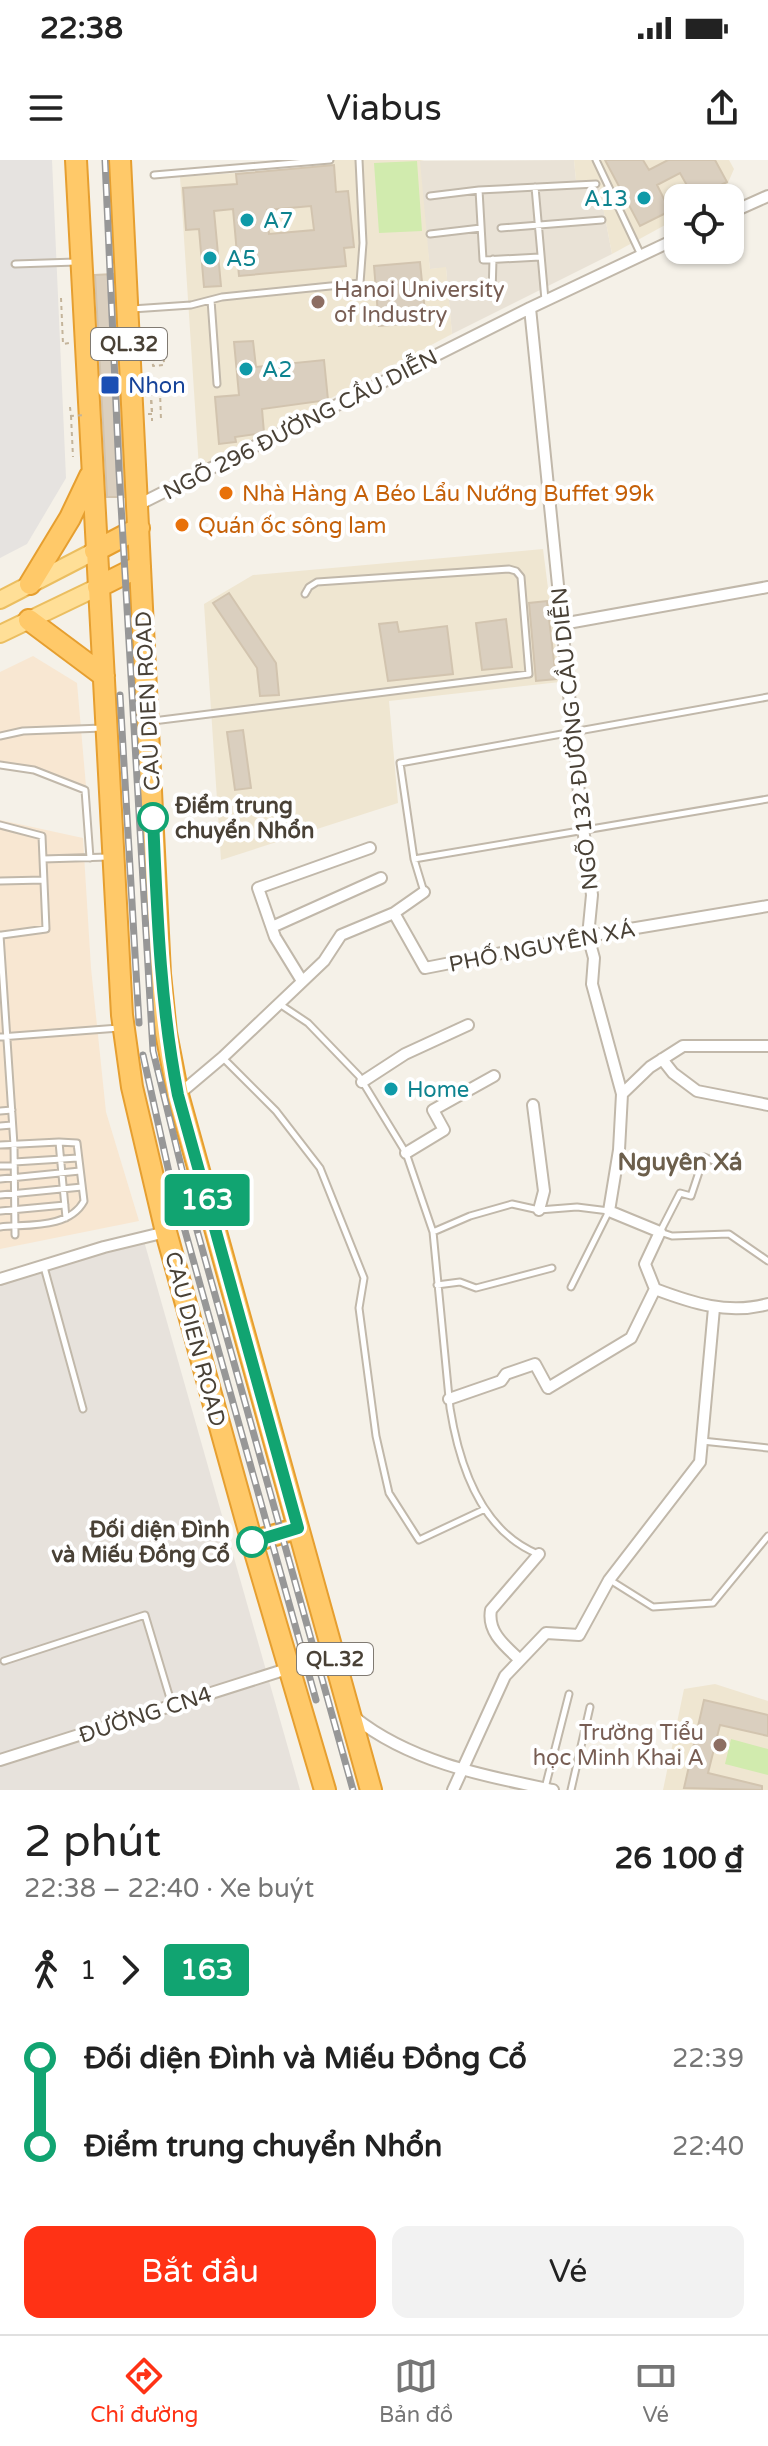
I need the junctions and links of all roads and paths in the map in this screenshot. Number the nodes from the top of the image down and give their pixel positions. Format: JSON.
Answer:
{"nodes":[{"id":1,"x":76,"y":160,"type":"edge"},
{"id":2,"x":120,"y":160,"type":"edge"},
{"id":3,"x":330,"y":160,"type":"edge"},
{"id":4,"x":359,"y":160,"type":"edge"},
{"id":5,"x":596,"y":160,"type":"edge"},
{"id":6,"x":154,"y":175,"type":"dead end"},
{"id":7,"x":596,"y":184,"type":"dead end"},
{"id":8,"x":535,"y":187,"type":"junction"},
{"id":9,"x":479,"y":190,"type":"junction"},
{"id":10,"x":430,"y":196,"type":"dead end"},
{"id":11,"x":764,"y":198,"type":"edge"},
{"id":12,"x":744,"y":207,"type":"edge"},
{"id":13,"x":602,"y":220,"type":"dead end"},
{"id":14,"x":538,"y":225,"type":"junction"},
{"id":15,"x":481,"y":228,"type":"junction"},
{"id":16,"x":501,"y":228,"type":"dead end"},
{"id":17,"x":430,"y":234,"type":"dead end"},
{"id":18,"x":664,"y":244,"type":"edge"},
{"id":19,"x":641,"y":255,"type":"junction"},
{"id":20,"x":540,"y":257,"type":"junction"},
{"id":21,"x":493,"y":259,"type":"junction"},
{"id":22,"x":81,"y":262,"type":"junction"},
{"id":23,"x":15,"y":264,"type":"dead end"},
{"id":24,"x":454,"y":295,"type":"dead end"},
{"id":25,"x":61,"y":298,"type":"dead end"},
{"id":26,"x":211,"y":300,"type":"junction"},
{"id":27,"x":545,"y":301,"type":"junction"},
{"id":28,"x":530,"y":308,"type":"junction"},
{"id":29,"x":127,"y":309,"type":"junction"},
{"id":30,"x":163,"y":331,"type":"dead end"},
{"id":31,"x":151,"y":338,"type":"dead end"},
{"id":32,"x":63,"y":344,"type":"dead end"},
{"id":33,"x":217,"y":384,"type":"dead end"},
{"id":34,"x":151,"y":400,"type":"dead end"},
{"id":35,"x":71,"y":406,"type":"dead end"},
{"id":36,"x":85,"y":415,"type":"dead end"},
{"id":37,"x":71,"y":416,"type":"junction"},
{"id":38,"x":161,"y":420,"type":"dead end"},
{"id":39,"x":73,"y":457,"type":"dead end"},
{"id":40,"x":91,"y":472,"type":"junction"},
{"id":41,"x":138,"y":505,"type":"junction"},
{"id":42,"x":139,"y":528,"type":"junction"},
{"id":43,"x":95,"y":551,"type":"junction"},
{"id":44,"x":140,"y":566,"type":"junction"},
{"id":45,"x":30,"y":584,"type":"junction"},
{"id":46,"x":98,"y":587,"type":"junction"},
{"id":47,"x":768,"y":587,"type":"edge"},
{"id":48,"x":305,"y":594,"type":"dead end"},
{"id":49,"x":0,"y":600,"type":"edge"},
{"id":50,"x":29,"y":620,"type":"junction"},
{"id":51,"x":562,"y":624,"type":"junction"},
{"id":52,"x":0,"y":634,"type":"edge"},
{"id":53,"x":104,"y":676,"type":"junction"},
{"id":54,"x":768,"y":697,"type":"edge"},
{"id":55,"x":149,"y":722,"type":"junction"},
{"id":56,"x":108,"y":728,"type":"junction"},
{"id":57,"x":572,"y":730,"type":"junction"},
{"id":58,"x":0,"y":736,"type":"edge"},
{"id":59,"x":0,"y":765,"type":"edge"},
{"id":60,"x":768,"y":799,"type":"edge"},
{"id":61,"x":0,"y":825,"type":"edge"},
{"id":62,"x":583,"y":829,"type":"junction"},
{"id":63,"x":370,"y":848,"type":"dead end"},
{"id":64,"x":113,"y":857,"type":"junction"},
{"id":65,"x":90,"y":858,"type":"junction"},
{"id":66,"x":43,"y":859,"type":"junction"},
{"id":67,"x":414,"y":859,"type":"junction"},
{"id":68,"x":381,"y":878,"type":"dead end"},
{"id":69,"x":44,"y":880,"type":"junction"},
{"id":70,"x":0,"y":881,"type":"edge"},
{"id":71,"x":424,"y":892,"type":"joint"},
{"id":72,"x":768,"y":906,"type":"edge"},
{"id":73,"x":394,"y":913,"type":"junction"},
{"id":74,"x":272,"y":927,"type":"junction"},
{"id":75,"x":1,"y":935,"type":"edge"},
{"id":76,"x":588,"y":936,"type":"junction"},
{"id":77,"x":302,"y":981,"type":"junction"},
{"id":78,"x":278,"y":1003,"type":"junction"},
{"id":79,"x":3,"y":1004,"type":"edge"},
{"id":80,"x":468,"y":1025,"type":"dead end"},
{"id":81,"x":124,"y":1027,"type":"junction"},
{"id":82,"x":0,"y":1037,"type":"edge"},
{"id":83,"x":8,"y":1037,"type":"junction"},
{"id":84,"x":768,"y":1046,"type":"edge"},
{"id":85,"x":223,"y":1057,"type":"junction"},
{"id":86,"x":662,"y":1059,"type":"junction"},
{"id":87,"x":494,"y":1076,"type":"dead end"},
{"id":88,"x":362,"y":1082,"type":"junction"},
{"id":89,"x":622,"y":1094,"type":"junction"},
{"id":90,"x":0,"y":1095,"type":"edge"},
{"id":91,"x":11,"y":1095,"type":"junction"},
{"id":92,"x":178,"y":1095,"type":"junction"},
{"id":93,"x":533,"y":1105,"type":"dead end"},
{"id":94,"x":768,"y":1105,"type":"edge"},
{"id":95,"x":12,"y":1110,"type":"junction"},
{"id":96,"x":0,"y":1111,"type":"edge"},
{"id":97,"x":12,"y":1125,"type":"junction"},
{"id":98,"x":0,"y":1126,"type":"edge"},
{"id":99,"x":59,"y":1142,"type":"junction"},
{"id":100,"x":0,"y":1145,"type":"edge"},
{"id":101,"x":14,"y":1145,"type":"junction"},
{"id":102,"x":406,"y":1153,"type":"junction"},
{"id":103,"x":78,"y":1158,"type":"junction"},
{"id":104,"x":60,"y":1159,"type":"junction"},
{"id":105,"x":14,"y":1164,"type":"junction"},
{"id":106,"x":0,"y":1166,"type":"edge"},
{"id":107,"x":733,"y":1169,"type":"dead end"},
{"id":108,"x":80,"y":1171,"type":"junction"},
{"id":109,"x":61,"y":1173,"type":"junction"},
{"id":110,"x":14,"y":1177,"type":"junction"},
{"id":111,"x":0,"y":1179,"type":"edge"},
{"id":112,"x":82,"y":1187,"type":"junction"},
{"id":113,"x":62,"y":1190,"type":"junction"},
{"id":114,"x":15,"y":1193,"type":"junction"},
{"id":115,"x":0,"y":1195,"type":"edge"},
{"id":116,"x":65,"y":1205,"type":"junction"},
{"id":117,"x":15,"y":1209,"type":"junction"},
{"id":118,"x":539,"y":1210,"type":"junction"},
{"id":119,"x":0,"y":1211,"type":"edge"},
{"id":120,"x":609,"y":1211,"type":"junction"},
{"id":121,"x":66,"y":1219,"type":"junction"},
{"id":122,"x":15,"y":1225,"type":"junction"},
{"id":123,"x":0,"y":1227,"type":"edge"},
{"id":124,"x":166,"y":1232,"type":"junction"},
{"id":125,"x":433,"y":1232,"type":"junction"},
{"id":126,"x":660,"y":1232,"type":"junction"},
{"id":127,"x":15,"y":1235,"type":"dead end"},
{"id":128,"x":768,"y":1261,"type":"edge"},
{"id":129,"x":44,"y":1266,"type":"junction"},
{"id":130,"x":552,"y":1268,"type":"dead end"},
{"id":131,"x":0,"y":1279,"type":"edge"},
{"id":132,"x":437,"y":1285,"type":"junction"},
{"id":133,"x":571,"y":1287,"type":"dead end"},
{"id":134,"x":655,"y":1289,"type":"junction"},
{"id":135,"x":768,"y":1304,"type":"edge"},
{"id":136,"x":714,"y":1308,"type":"junction"},
{"id":137,"x":449,"y":1399,"type":"junction"},
{"id":138,"x":83,"y":1409,"type":"dead end"},
{"id":139,"x":701,"y":1441,"type":"junction"},
{"id":140,"x":768,"y":1448,"type":"edge"},
{"id":141,"x":485,"y":1509,"type":"junction"},
{"id":142,"x":298,"y":1528,"type":"junction"},
{"id":143,"x":768,"y":1536,"type":"edge"},
{"id":144,"x":252,"y":1542,"type":"junction"},
{"id":145,"x":539,"y":1554,"type":"joint"},
{"id":146,"x":609,"y":1580,"type":"junction"},
{"id":147,"x":520,"y":1660,"type":"junction"},
{"id":148,"x":4,"y":1661,"type":"dead end"},
{"id":149,"x":290,"y":1668,"type":"junction"},
{"id":150,"x":569,"y":1694,"type":"dead end"},
{"id":151,"x":172,"y":1706,"type":"junction"},
{"id":152,"x":590,"y":1707,"type":"dead end"},
{"id":153,"x":350,"y":1713,"type":"junction"},
{"id":154,"x":0,"y":1760,"type":"edge"},
{"id":155,"x":461,"y":1771,"type":"junction"},
{"id":156,"x":549,"y":1789,"type":"edge"},
{"id":157,"x":325,"y":1790,"type":"edge"},
{"id":158,"x":371,"y":1790,"type":"edge"},
{"id":159,"x":453,"y":1790,"type":"edge"},
{"id":160,"x":571,"y":1790,"type":"edge"}],
"edges":[{"from":1,"to":22,"type":"highway","name":"CAU DIEN ROAD","number":"QL.32"},
{"from":2,"to":29,"type":"highway","name":"CAU DIEN ROAD","number":"QL.32"},
{"from":3,"to":6,"type":"lane"},
{"from":4,"to":26,"type":"lane"},
{"from":5,"to":19,"type":"lane"},
{"from":7,"to":8,"type":"lane"},
{"from":8,"to":9,"type":"lane"},
{"from":8,"to":14,"type":"lane"},
{"from":9,"to":10,"type":"lane"},
{"from":9,"to":15,"type":"lane"},
{"from":11,"to":12,"type":"street"},
{"from":13,"to":14,"type":"lane"},
{"from":14,"to":16,"type":"lane"},
{"from":14,"to":20,"type":"lane"},
{"from":15,"to":17,"type":"lane"},
{"from":15,"to":21,"type":"lane"},
{"from":18,"to":19,"type":"street","name":"NGÕ 296 ĐƯỜNG CẦU DIỄN"},
{"from":19,"to":27,"type":"street","name":"NGÕ 296 ĐƯỜNG CẦU DIỄN"},
{"from":20,"to":21,"type":"lane"},
{"from":20,"to":27,"type":"lane"},
{"from":21,"to":24,"type":"lane"},
{"from":22,"to":23,"type":"lane"},
{"from":22,"to":40,"type":"highway","name":"CAU DIEN ROAD","number":"QL.32"},
{"from":25,"to":32,"type":"path"},
{"from":26,"to":29,"type":"lane"},
{"from":26,"to":33,"type":"lane"},
{"from":27,"to":28,"type":"street","name":"NGÕ 296 ĐƯỜNG CẦU DIỄN"},
{"from":28,"to":41,"type":"street","name":"NGÕ 296 ĐƯỜNG CẦU DIỄN"},
{"from":28,"to":51,"type":"street","name":"NGÕ 132 ĐƯỜNG CẦU DIỄN"},
{"from":29,"to":41,"type":"highway","name":"CAU DIEN ROAD","number":"QL.32"},
{"from":30,"to":31,"type":"path"},
{"from":34,"to":38,"type":"path","bridge":true},
{"from":35,"to":37,"type":"path","bridge":true},
{"from":36,"to":37,"type":"path","bridge":true},
{"from":37,"to":39,"type":"path"},
{"from":40,"to":43,"type":"highway","name":"CAU DIEN ROAD","number":"QL.32"},
{"from":40,"to":45,"type":"highway"},
{"from":41,"to":42,"type":"highway","name":"CAU DIEN ROAD","number":"QL.32"},
{"from":42,"to":43,"type":"highway"},
{"from":42,"to":44,"type":"highway","name":"CAU DIEN ROAD","number":"QL.32"},
{"from":43,"to":45,"type":"main road"},
{"from":43,"to":46,"type":"highway","name":"CAU DIEN ROAD","number":"QL.32"},
{"from":44,"to":46,"type":"highway"},
{"from":44,"to":55,"type":"highway","name":"CAU DIEN ROAD","number":"QL.32"},
{"from":45,"to":49,"type":"main road"},
{"from":46,"to":50,"type":"main road"},
{"from":46,"to":53,"type":"highway","name":"CAU DIEN ROAD","number":"QL.32"},
{"from":47,"to":51,"type":"street"},
{"from":48,"to":55,"type":"lane"},
{"from":50,"to":52,"type":"main road"},
{"from":50,"to":53,"type":"highway"},
{"from":51,"to":57,"type":"street","name":"NGÕ 132 ĐƯỜNG CẦU DIỄN"},
{"from":53,"to":56,"type":"highway","name":"CAU DIEN ROAD","number":"QL.32"},
{"from":54,"to":57,"type":"lane"},
{"from":55,"to":92,"type":"highway","name":"CAU DIEN ROAD","number":"QL.32"},
{"from":56,"to":58,"type":"lane"},
{"from":56,"to":64,"type":"highway","name":"CAU DIEN ROAD","number":"QL.32"},
{"from":57,"to":62,"type":"street","name":"NGÕ 132 ĐƯỜNG CẦU DIỄN"},
{"from":57,"to":67,"type":"lane"},
{"from":59,"to":65,"type":"lane"},
{"from":60,"to":62,"type":"lane"},
{"from":61,"to":66,"type":"lane"},
{"from":62,"to":67,"type":"lane"},
{"from":62,"to":76,"type":"street","name":"NGÕ 132 ĐƯỜNG CẦU DIỄN"},
{"from":63,"to":74,"type":"street"},
{"from":64,"to":65,"type":"lane"},
{"from":64,"to":81,"type":"highway","name":"CAU DIEN ROAD","number":"QL.32"},
{"from":65,"to":66,"type":"lane"},
{"from":66,"to":69,"type":"lane"},
{"from":67,"to":71,"type":"lane"},
{"from":68,"to":74,"type":"street"},
{"from":69,"to":70,"type":"lane"},
{"from":69,"to":75,"type":"lane"},
{"from":71,"to":73,"type":"street"},
{"from":72,"to":76,"type":"street","name":"PHỐ NGUYÊN XÁ"},
{"from":73,"to":76,"type":"street","name":"PHỐ NGUYÊN XÁ"},
{"from":73,"to":77,"type":"street"},
{"from":74,"to":77,"type":"street"},
{"from":75,"to":79,"type":"lane"},
{"from":76,"to":89,"type":"street","name":"NGÕ 132 ĐƯỜNG CẦU DIỄN"},
{"from":77,"to":78,"type":"street"},
{"from":78,"to":85,"type":"street"},
{"from":78,"to":88,"type":"lane"},
{"from":79,"to":83,"type":"lane"},
{"from":80,"to":88,"type":"street"},
{"from":81,"to":83,"type":"lane"},
{"from":81,"to":124,"type":"highway","name":"CAU DIEN ROAD","number":"QL.32"},
{"from":82,"to":83,"type":"lane"},
{"from":83,"to":91,"type":"lane"},
{"from":84,"to":86,"type":"street"},
{"from":85,"to":92,"type":"street"},
{"from":85,"to":141,"type":"lane"},
{"from":86,"to":89,"type":"street"},
{"from":86,"to":94,"type":"street"},
{"from":87,"to":102,"type":"street"},
{"from":88,"to":102,"type":"lane"},
{"from":89,"to":120,"type":"street","name":"NGÕ 132 ĐƯỜNG CẦU DIỄN"},
{"from":90,"to":91,"type":"lane"},
{"from":91,"to":95,"type":"lane"},
{"from":92,"to":142,"type":"highway","name":"CAU DIEN ROAD","number":"QL.32"},
{"from":93,"to":118,"type":"street"},
{"from":95,"to":96,"type":"lane"},
{"from":95,"to":97,"type":"lane"},
{"from":97,"to":98,"type":"lane"},
{"from":97,"to":101,"type":"lane"},
{"from":99,"to":101,"type":"lane"},
{"from":99,"to":103,"type":"lane"},
{"from":99,"to":104,"type":"lane"},
{"from":100,"to":101,"type":"lane"},
{"from":101,"to":105,"type":"lane"},
{"from":102,"to":125,"type":"lane"},
{"from":103,"to":104,"type":"lane"},
{"from":103,"to":108,"type":"lane"},
{"from":104,"to":105,"type":"lane"},
{"from":104,"to":109,"type":"lane"},
{"from":105,"to":106,"type":"lane"},
{"from":105,"to":110,"type":"lane"},
{"from":107,"to":126,"type":"lane"},
{"from":108,"to":109,"type":"lane"},
{"from":108,"to":112,"type":"lane"},
{"from":109,"to":110,"type":"lane"},
{"from":109,"to":113,"type":"lane"},
{"from":110,"to":111,"type":"lane"},
{"from":110,"to":114,"type":"lane"},
{"from":112,"to":113,"type":"lane"},
{"from":112,"to":121,"type":"lane"},
{"from":113,"to":114,"type":"lane"},
{"from":113,"to":116,"type":"lane"},
{"from":114,"to":115,"type":"lane"},
{"from":114,"to":117,"type":"lane"},
{"from":116,"to":117,"type":"lane"},
{"from":116,"to":121,"type":"lane"},
{"from":117,"to":119,"type":"lane"},
{"from":117,"to":122,"type":"lane"},
{"from":118,"to":120,"type":"lane"},
{"from":118,"to":125,"type":"lane"},
{"from":120,"to":126,"type":"street"},
{"from":120,"to":133,"type":"lane"},
{"from":121,"to":122,"type":"lane"},
{"from":122,"to":123,"type":"lane"},
{"from":122,"to":127,"type":"lane"},
{"from":124,"to":129,"type":"street"},
{"from":124,"to":144,"type":"highway","name":"CAU DIEN ROAD","number":"QL.32"},
{"from":125,"to":132,"type":"lane"},
{"from":126,"to":128,"type":"lane"},
{"from":126,"to":134,"type":"street"},
{"from":129,"to":131,"type":"street"},
{"from":129,"to":138,"type":"lane"},
{"from":130,"to":132,"type":"lane"},
{"from":132,"to":137,"type":"lane"},
{"from":134,"to":136,"type":"street"},
{"from":134,"to":137,"type":"street"},
{"from":135,"to":136,"type":"street"},
{"from":136,"to":139,"type":"street"},
{"from":137,"to":141,"type":"lane"},
{"from":139,"to":140,"type":"lane"},
{"from":139,"to":146,"type":"street"},
{"from":141,"to":145,"type":"lane"},
{"from":142,"to":144,"type":"highway"},
{"from":142,"to":153,"type":"highway","name":"CAU DIEN ROAD","number":"QL.32"},
{"from":143,"to":146,"type":"lane"},
{"from":144,"to":149,"type":"highway","name":"CAU DIEN ROAD","number":"QL.32"},
{"from":145,"to":147,"type":"street"},
{"from":146,"to":147,"type":"street"},
{"from":147,"to":155,"type":"street"},
{"from":148,"to":151,"type":"lane"},
{"from":149,"to":151,"type":"street","name":"ĐƯỜNG CN4"},
{"from":149,"to":157,"type":"highway","name":"CAU DIEN ROAD","number":"QL.32"},
{"from":150,"to":156,"type":"lane"},
{"from":151,"to":154,"type":"street","name":"ĐƯỜNG CN4"},
{"from":152,"to":160,"type":"lane"},
{"from":153,"to":155,"type":"street"},
{"from":153,"to":158,"type":"highway","name":"CAU DIEN ROAD","number":"QL.32"},
{"from":155,"to":156,"type":"street"},
{"from":155,"to":159,"type":"street"}]}
